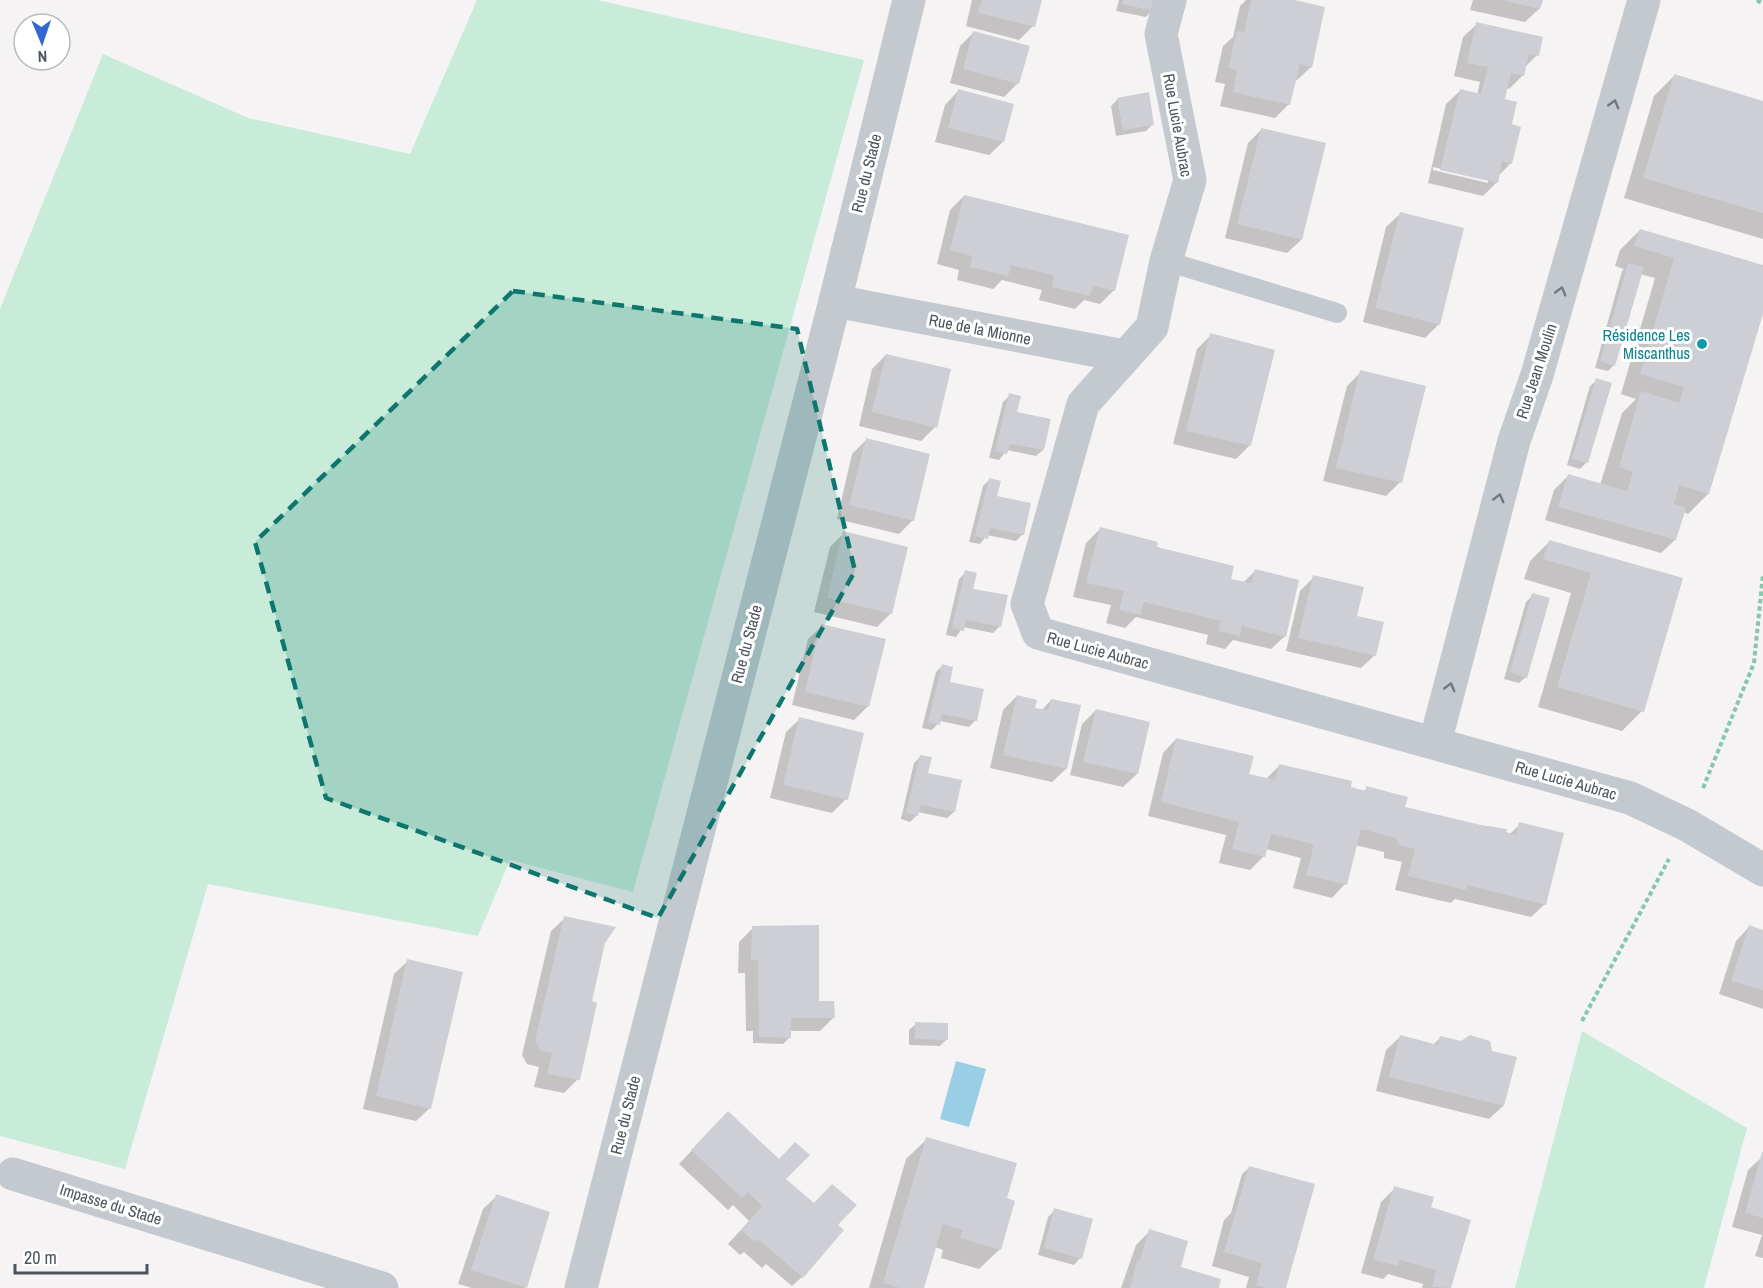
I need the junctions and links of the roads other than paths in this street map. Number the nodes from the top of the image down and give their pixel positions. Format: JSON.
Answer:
{"nodes":[{"id":1,"x":909,"y":0,"type":"edge"},
{"id":2,"x":1170,"y":0,"type":"edge"},
{"id":3,"x":1644,"y":0,"type":"edge"},
{"id":4,"x":1166,"y":261,"type":"junction"},
{"id":5,"x":835,"y":301,"type":"junction"},
{"id":6,"x":1337,"y":313,"type":"dead end"},
{"id":7,"x":1124,"y":356,"type":"junction"},
{"id":8,"x":1435,"y":743,"type":"junction"},
{"id":9,"x":1763,"y":870,"type":"edge"},
{"id":10,"x":13,"y":1174,"type":"dead end"},
{"id":11,"x":382,"y":1288,"type":"edge"},
{"id":12,"x":581,"y":1288,"type":"edge"}],
"edges":[{"from":1,"to":5,"type":"street","name":"Rue du Stade"},
{"from":2,"to":4,"type":"street","name":"Rue Lucie Aubrac"},
{"from":8,"to":3,"type":"street","name":"Rue Jean Moulin","one_way":true},
{"from":4,"to":6,"type":"lane"},
{"from":4,"to":7,"type":"street","name":"Rue Lucie Aubrac"},
{"from":5,"to":7,"type":"street","name":"Rue de la Mionne"},
{"from":5,"to":12,"type":"street","name":"Rue du Stade"},
{"from":7,"to":8,"type":"street","name":"Rue Lucie Aubrac"},
{"from":8,"to":9,"type":"street","name":"Rue Lucie Aubrac"},
{"from":10,"to":11,"type":"street","name":"Impasse du Stade"}]}
